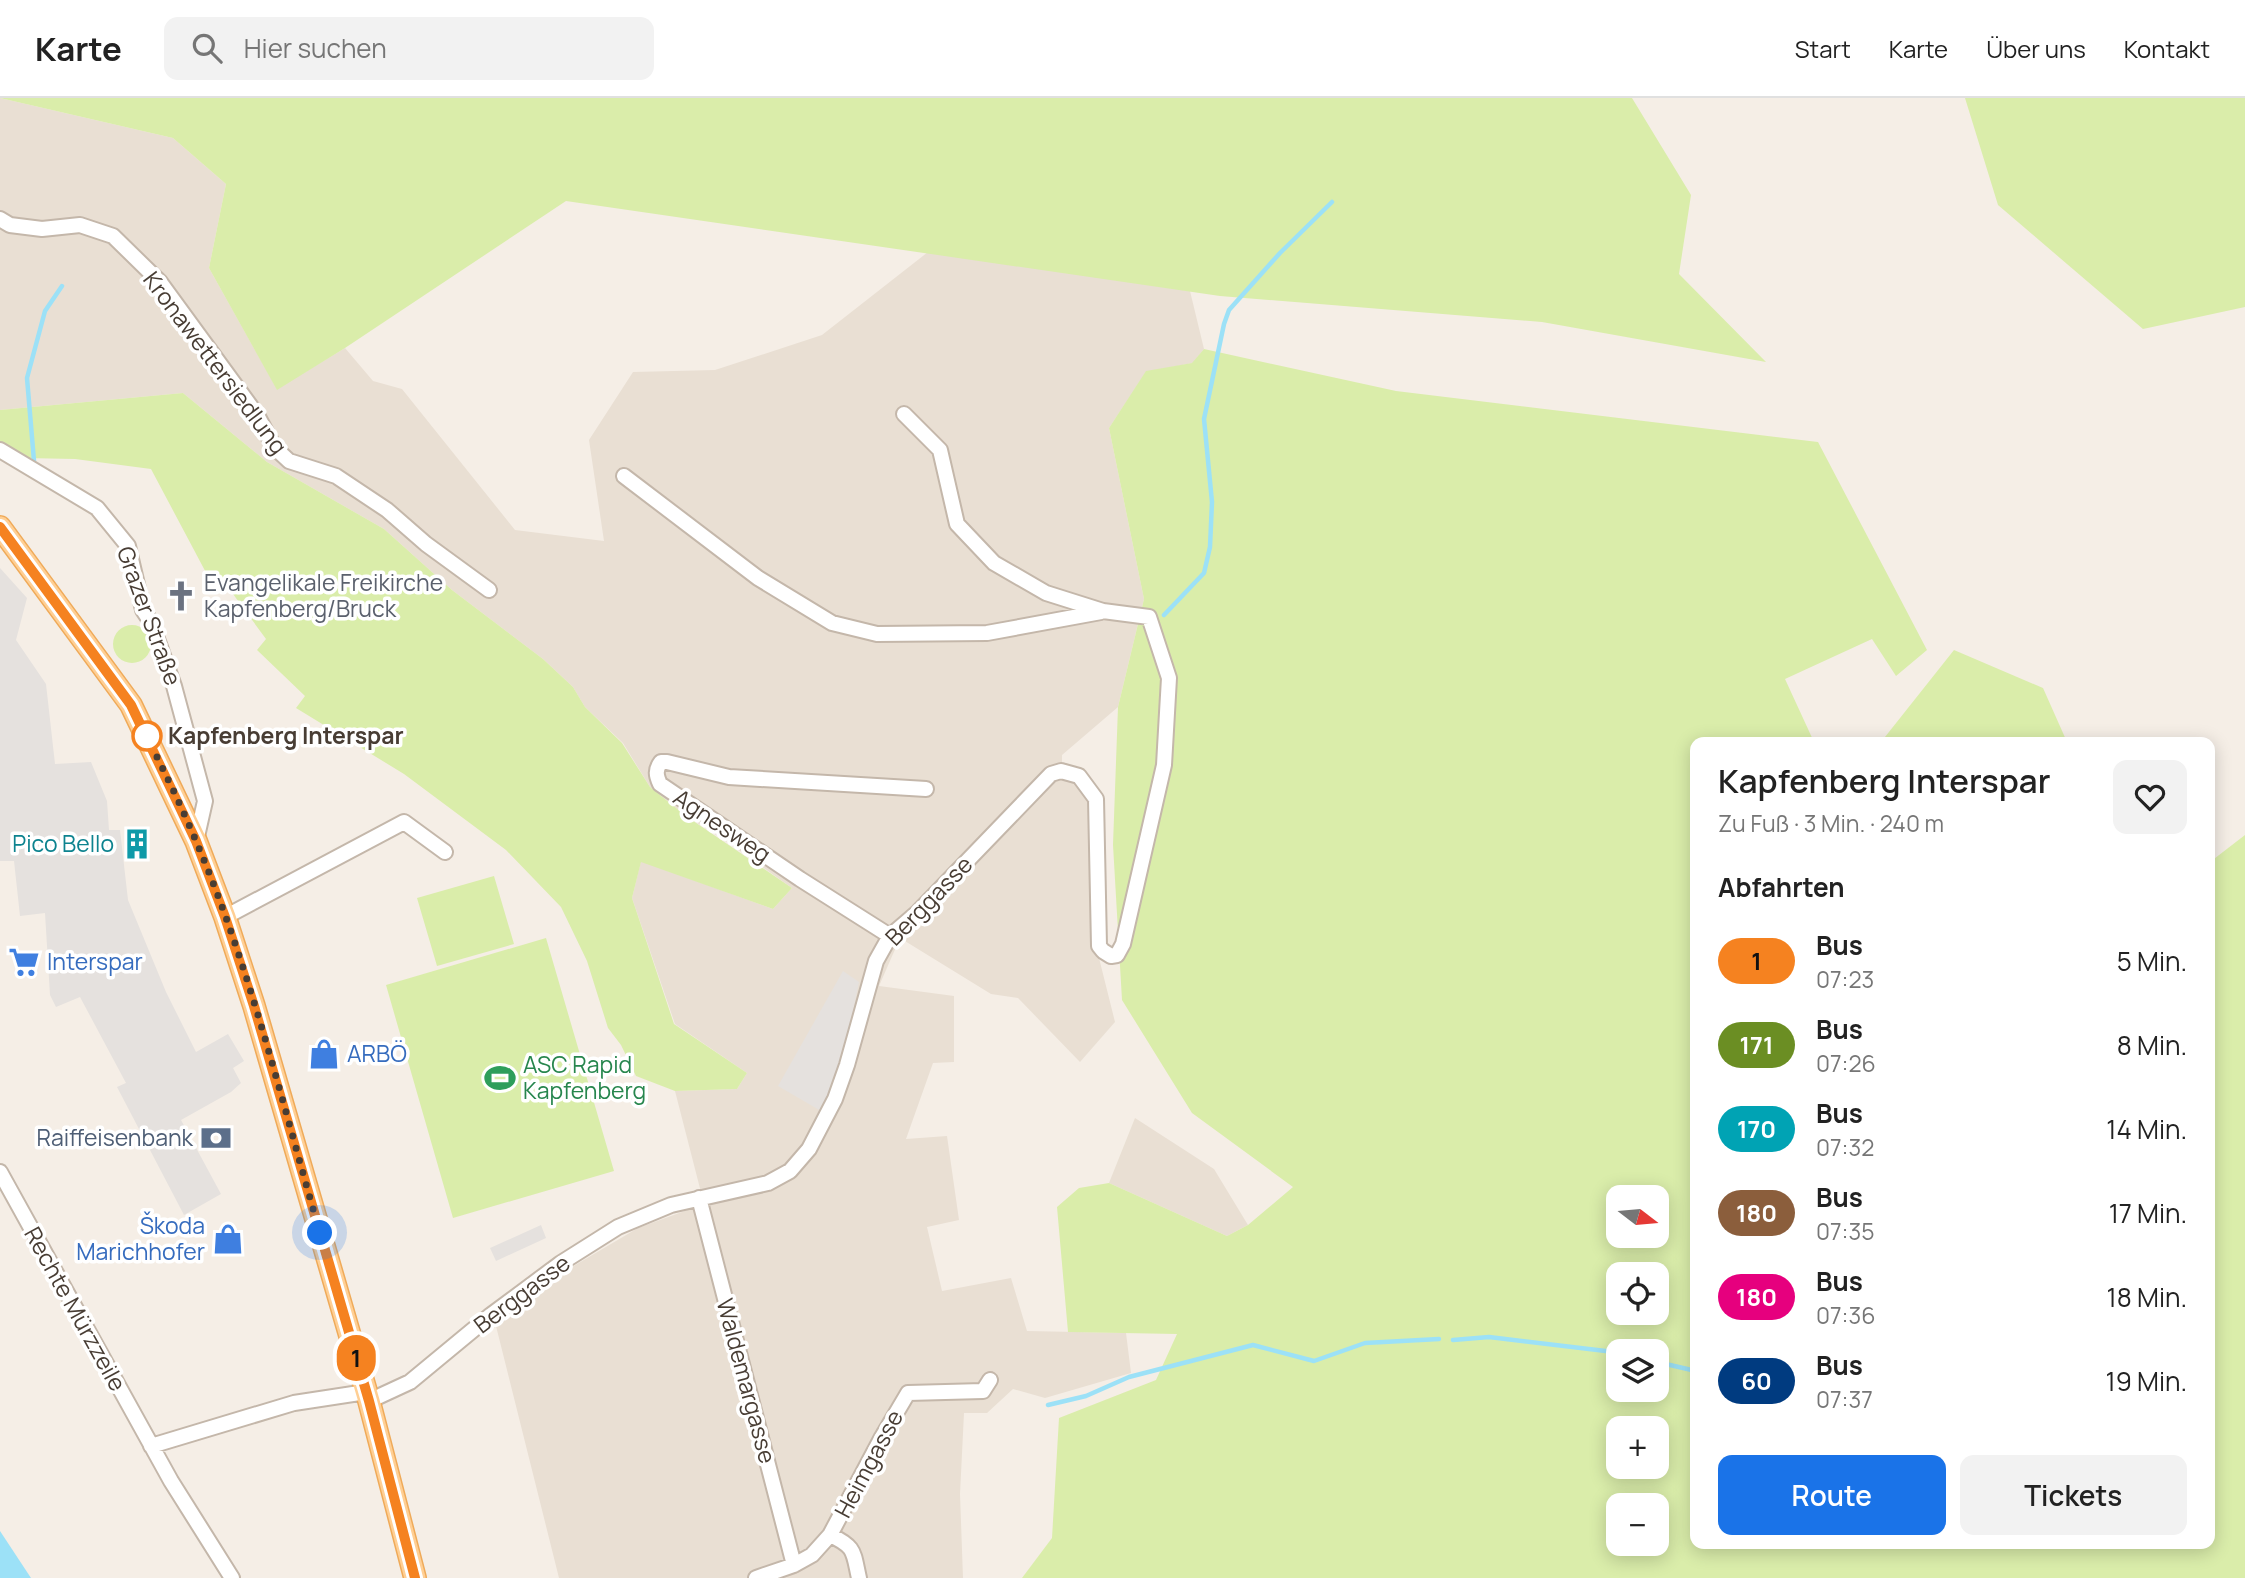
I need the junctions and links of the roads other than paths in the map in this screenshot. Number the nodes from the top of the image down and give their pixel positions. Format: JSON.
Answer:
{"nodes":[{"id":1,"x":0,"y":219,"type":"edge"},
{"id":2,"x":904,"y":414,"type":"dead end"},
{"id":3,"x":0,"y":450,"type":"edge"},
{"id":4,"x":624,"y":476,"type":"dead end"},
{"id":5,"x":0,"y":527,"type":"edge"},
{"id":6,"x":489,"y":590,"type":"dead end"},
{"id":7,"x":1103,"y":611,"type":"junction"},
{"id":8,"x":926,"y":789,"type":"dead end"},
{"id":9,"x":196,"y":841,"type":"junction"},
{"id":10,"x":445,"y":852,"type":"dead end"},
{"id":11,"x":225,"y":917,"type":"junction"},
{"id":12,"x":890,"y":936,"type":"junction"},
{"id":13,"x":0,"y":1172,"type":"edge"},
{"id":14,"x":699,"y":1198,"type":"junction"},
{"id":15,"x":990,"y":1380,"type":"dead end"},
{"id":16,"x":368,"y":1396,"type":"junction"},
{"id":17,"x":151,"y":1446,"type":"junction"},
{"id":18,"x":830,"y":1535,"type":"junction"},
{"id":19,"x":794,"y":1565,"type":"junction"},
{"id":20,"x":232,"y":1578,"type":"edge"},
{"id":21,"x":415,"y":1578,"type":"edge"},
{"id":22,"x":756,"y":1578,"type":"edge"},
{"id":23,"x":859,"y":1578,"type":"edge"}],
"edges":[{"from":1,"to":6,"type":"street","name":"Kronawettersiedlung"},
{"from":2,"to":7,"type":"street","name":"Berggasse"},
{"from":3,"to":9,"type":"street","name":"Grazer Straße"},
{"from":4,"to":7,"type":"street","name":"Berggasse"},
{"from":5,"to":9,"type":"main road","name":"Grazer Straße"},
{"from":7,"to":12,"type":"street","name":"Berggasse"},
{"from":8,"to":12,"type":"street","name":"Agnesweg"},
{"from":9,"to":11,"type":"main road","name":"Grazer Straße"},
{"from":10,"to":11,"type":"street"},
{"from":11,"to":16,"type":"main road","name":"Grazer Straße"},
{"from":12,"to":14,"type":"street","name":"Berggasse"},
{"from":13,"to":17,"type":"street","name":"Rechte Mürzzeile"},
{"from":14,"to":16,"type":"street","name":"Berggasse"},
{"from":14,"to":19,"type":"street","name":"Waldemargasse"},
{"from":15,"to":18,"type":"street","name":"Heimgasse"},
{"from":16,"to":17,"type":"street"},
{"from":16,"to":21,"type":"main road","name":"Grazer Straße"},
{"from":17,"to":20,"type":"street","name":"Rechte Mürzzeile"},
{"from":18,"to":19,"type":"street","name":"Heimgasse"},
{"from":18,"to":23,"type":"street"},
{"from":19,"to":22,"type":"street","name":"Heimgasse"}]}
